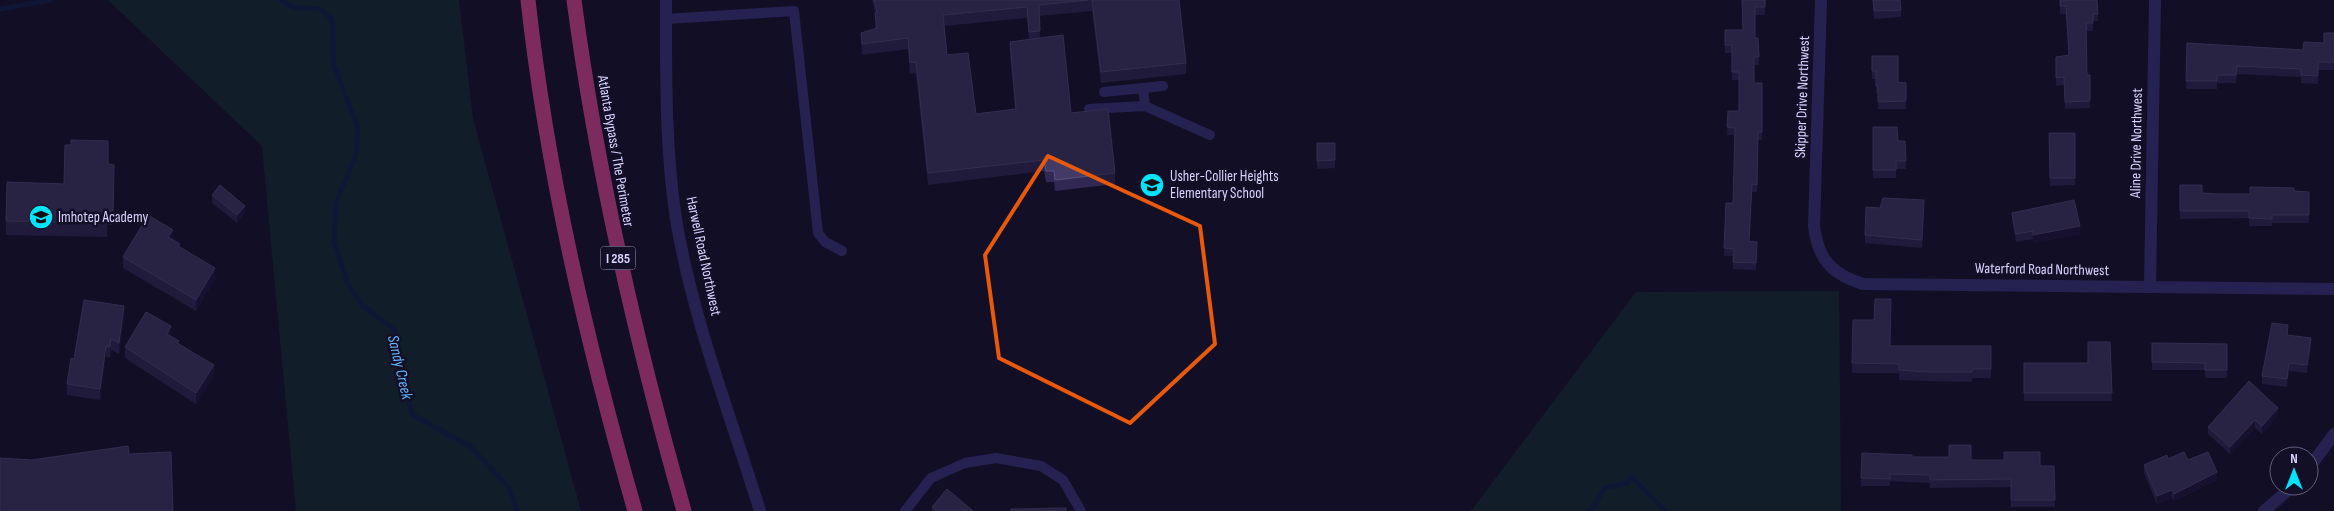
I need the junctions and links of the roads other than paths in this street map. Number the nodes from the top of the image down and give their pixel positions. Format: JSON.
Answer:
{"nodes":[{"id":1,"x":528,"y":0,"type":"edge"},
{"id":2,"x":574,"y":0,"type":"edge"},
{"id":3,"x":666,"y":0,"type":"edge"},
{"id":4,"x":1821,"y":0,"type":"edge"},
{"id":5,"x":2155,"y":0,"type":"edge"},
{"id":6,"x":666,"y":19,"type":"junction"},
{"id":7,"x":1163,"y":86,"type":"dead end"},
{"id":8,"x":1143,"y":88,"type":"junction"},
{"id":9,"x":1104,"y":92,"type":"dead end"},
{"id":10,"x":1144,"y":106,"type":"junction"},
{"id":11,"x":1090,"y":109,"type":"edge"},
{"id":12,"x":1210,"y":134,"type":"dead end"},
{"id":13,"x":1815,"y":195,"type":"joint"},
{"id":14,"x":842,"y":250,"type":"dead end"},
{"id":15,"x":2150,"y":287,"type":"junction"},
{"id":16,"x":2334,"y":289,"type":"edge"},
{"id":17,"x":2334,"y":434,"type":"edge"},
{"id":18,"x":2319,"y":454,"type":"edge"},
{"id":19,"x":2281,"y":496,"type":"edge"},
{"id":20,"x":634,"y":511,"type":"edge"},
{"id":21,"x":684,"y":511,"type":"edge"},
{"id":22,"x":760,"y":511,"type":"edge"},
{"id":23,"x":905,"y":511,"type":"edge"},
{"id":24,"x":1081,"y":511,"type":"edge"},
{"id":25,"x":2264,"y":511,"type":"edge"}],
"edges":[{"from":1,"to":20,"type":"highway"},
{"from":2,"to":21,"type":"highway","name":"Atlanta Bypass / The Perimeter","number":"I 285"},
{"from":3,"to":6,"type":"street","name":"Harwell Road Northwest"},
{"from":4,"to":13,"type":"street","name":"Skipper Drive Northwest"},
{"from":5,"to":15,"type":"street","name":"Aline Drive Northwest"},
{"from":6,"to":14,"type":"lane"},
{"from":6,"to":22,"type":"street","name":"Harwell Road Northwest"},
{"from":7,"to":8,"type":"lane"},
{"from":8,"to":9,"type":"lane"},
{"from":8,"to":10,"type":"lane"},
{"from":10,"to":11,"type":"lane"},
{"from":10,"to":12,"type":"lane"},
{"from":13,"to":15,"type":"street","name":"Waterford Road Northwest"},
{"from":15,"to":16,"type":"street","name":"Waterford Road Northwest"},
{"from":17,"to":18,"type":"street"},
{"from":19,"to":25,"type":"street"},
{"from":23,"to":24,"type":"lane"}]}
